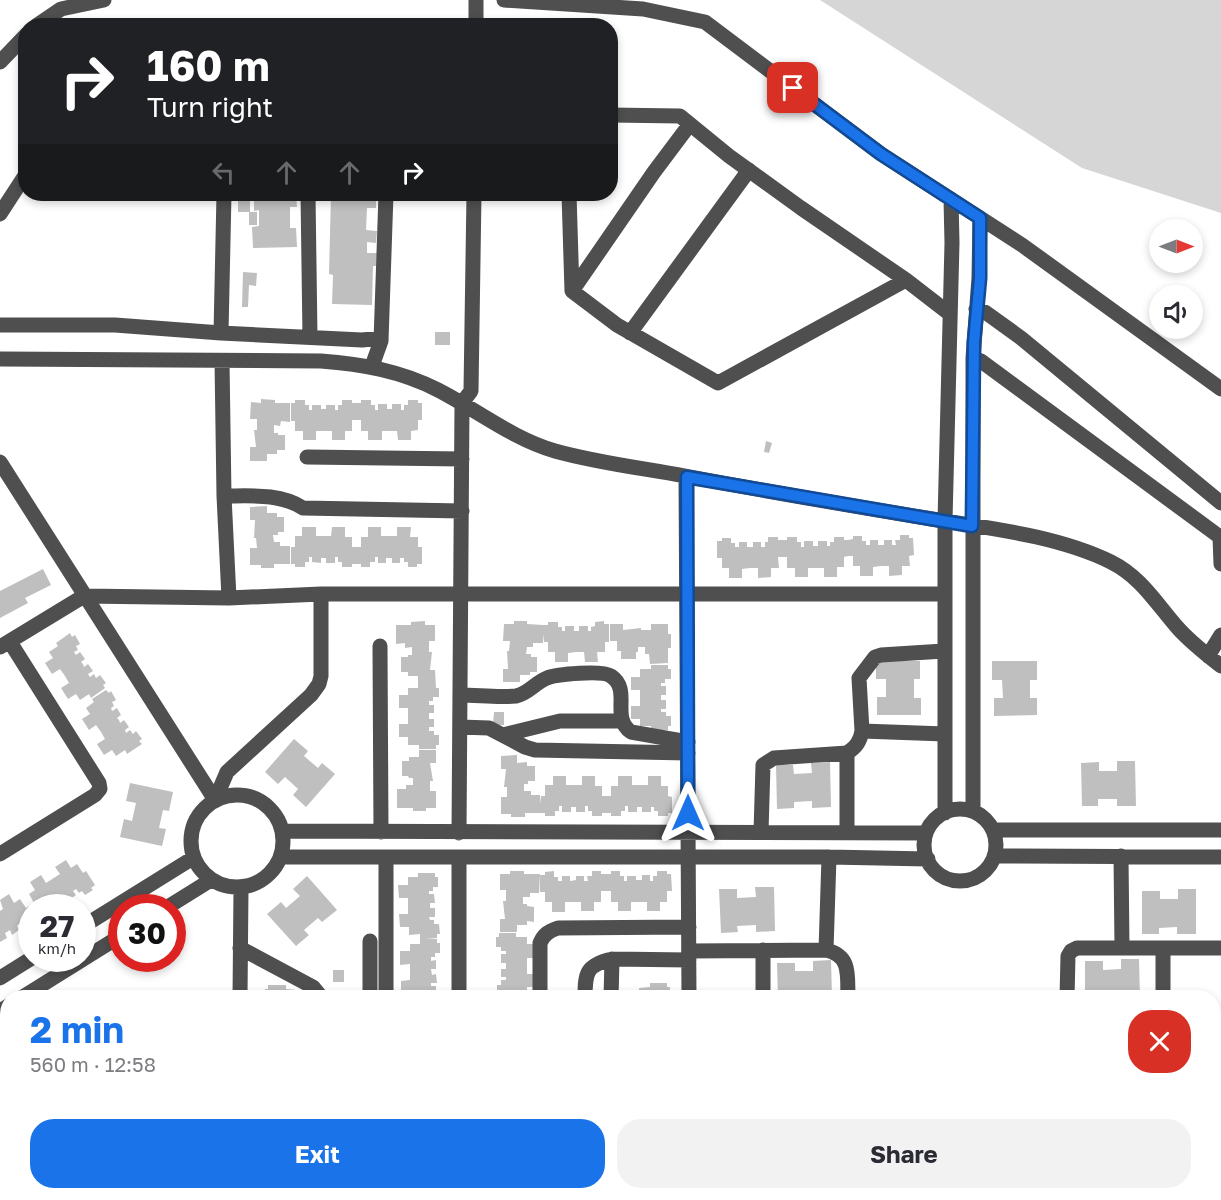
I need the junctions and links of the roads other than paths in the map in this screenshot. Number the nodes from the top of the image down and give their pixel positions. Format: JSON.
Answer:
{"nodes":[{"id":1,"x":104,"y":0,"type":"edge"},
{"id":2,"x":476,"y":0,"type":"edge"},
{"id":3,"x":504,"y":0,"type":"edge"},
{"id":4,"x":48,"y":18,"type":"edge"},
{"id":5,"x":476,"y":18,"type":"edge"},
{"id":6,"x":18,"y":43,"type":"edge"},
{"id":7,"x":0,"y":62,"type":"edge"},
{"id":8,"x":618,"y":115,"type":"edge"},
{"id":9,"x":690,"y":124,"type":"junction"},
{"id":10,"x":749,"y":170,"type":"junction"},
{"id":11,"x":18,"y":186,"type":"edge"},
{"id":12,"x":951,"y":200,"type":"junction"},
{"id":13,"x":224,"y":201,"type":"edge"},
{"id":14,"x":308,"y":201,"type":"edge"},
{"id":15,"x":386,"y":201,"type":"edge"},
{"id":16,"x":474,"y":201,"type":"edge"},
{"id":17,"x":569,"y":201,"type":"edge"},
{"id":18,"x":0,"y":214,"type":"edge"},
{"id":19,"x":980,"y":218,"type":"junction"},
{"id":20,"x":906,"y":280,"type":"junction"},
{"id":21,"x":572,"y":291,"type":"junction"},
{"id":22,"x":976,"y":309,"type":"junction"},
{"id":23,"x":950,"y":314,"type":"junction"},
{"id":24,"x":0,"y":324,"type":"edge"},
{"id":25,"x":221,"y":333,"type":"junction"},
{"id":26,"x":630,"y":333,"type":"junction"},
{"id":27,"x":310,"y":337,"type":"junction"},
{"id":28,"x":381,"y":338,"type":"junction"},
{"id":29,"x":973,"y":358,"type":"junction"},
{"id":30,"x":0,"y":359,"type":"edge"},
{"id":31,"x":222,"y":361,"type":"junction"},
{"id":32,"x":372,"y":366,"type":"junction"},
{"id":33,"x":1221,"y":389,"type":"edge"},
{"id":34,"x":462,"y":403,"type":"junction"},
{"id":35,"x":307,"y":457,"type":"dead end"},
{"id":36,"x":462,"y":459,"type":"junction"},
{"id":37,"x":0,"y":462,"type":"edge"},
{"id":38,"x":687,"y":477,"type":"junction"},
{"id":39,"x":224,"y":496,"type":"junction"},
{"id":40,"x":1221,"y":503,"type":"edge"},
{"id":41,"x":462,"y":512,"type":"junction"},
{"id":42,"x":945,"y":521,"type":"junction"},
{"id":43,"x":972,"y":526,"type":"junction"},
{"id":44,"x":1221,"y":564,"type":"edge"},
{"id":45,"x":687,"y":593,"type":"junction"},
{"id":46,"x":321,"y":594,"type":"junction"},
{"id":47,"x":461,"y":594,"type":"junction"},
{"id":48,"x":945,"y":594,"type":"junction"},
{"id":49,"x":84,"y":596,"type":"junction"},
{"id":50,"x":229,"y":598,"type":"junction"},
{"id":51,"x":1221,"y":635,"type":"edge"},
{"id":52,"x":5,"y":644,"type":"edge"},
{"id":53,"x":380,"y":646,"type":"dead end"},
{"id":54,"x":944,"y":651,"type":"junction"},
{"id":55,"x":1208,"y":656,"type":"junction"},
{"id":56,"x":1221,"y":666,"type":"edge"},
{"id":57,"x":460,"y":695,"type":"junction"},
{"id":58,"x":621,"y":721,"type":"junction"},
{"id":59,"x":460,"y":727,"type":"junction"},
{"id":60,"x":862,"y":731,"type":"junction"},
{"id":61,"x":945,"y":734,"type":"junction"},
{"id":62,"x":503,"y":735,"type":"junction"},
{"id":63,"x":688,"y":748,"type":"junction"},
{"id":64,"x":847,"y":753,"type":"junction"},
{"id":65,"x":215,"y":800,"type":"junction"},
{"id":66,"x":973,"y":811,"type":"junction"},
{"id":67,"x":945,"y":813,"type":"junction"},
{"id":68,"x":993,"y":830,"type":"junction"},
{"id":69,"x":1221,"y":830,"type":"edge"},
{"id":70,"x":282,"y":831,"type":"junction"},
{"id":71,"x":381,"y":832,"type":"junction"},
{"id":72,"x":688,"y":832,"type":"junction"},
{"id":73,"x":762,"y":832,"type":"junction"},
{"id":74,"x":459,"y":833,"type":"junction"},
{"id":75,"x":848,"y":833,"type":"junction"},
{"id":76,"x":926,"y":833,"type":"junction"},
{"id":77,"x":0,"y":854,"type":"edge"},
{"id":78,"x":994,"y":856,"type":"junction"},
{"id":79,"x":1121,"y":856,"type":"junction"},
{"id":80,"x":1221,"y":856,"type":"edge"},
{"id":81,"x":280,"y":857,"type":"junction"},
{"id":82,"x":829,"y":857,"type":"junction"},
{"id":83,"x":193,"y":858,"type":"junction"},
{"id":84,"x":386,"y":858,"type":"junction"},
{"id":85,"x":459,"y":858,"type":"junction"},
{"id":86,"x":688,"y":858,"type":"junction"},
{"id":87,"x":928,"y":859,"type":"junction"},
{"id":88,"x":211,"y":880,"type":"junction"},
{"id":89,"x":241,"y":888,"type":"junction"},
{"id":90,"x":186,"y":896,"type":"edge"},
{"id":91,"x":96,"y":918,"type":"edge"},
{"id":92,"x":689,"y":927,"type":"junction"},
{"id":93,"x":370,"y":940,"type":"dead end"},
{"id":94,"x":108,"y":944,"type":"edge"},
{"id":95,"x":240,"y":948,"type":"junction"},
{"id":96,"x":1122,"y":948,"type":"junction"},
{"id":97,"x":1163,"y":948,"type":"junction"},
{"id":98,"x":1221,"y":948,"type":"edge"},
{"id":99,"x":763,"y":950,"type":"junction"},
{"id":100,"x":826,"y":950,"type":"junction"},
{"id":101,"x":689,"y":956,"type":"junction"},
{"id":102,"x":612,"y":959,"type":"junction"},
{"id":103,"x":18,"y":967,"type":"edge"},
{"id":104,"x":0,"y":978,"type":"edge"},
{"id":105,"x":34,"y":990,"type":"edge"},
{"id":106,"x":240,"y":990,"type":"edge"},
{"id":107,"x":315,"y":990,"type":"edge"},
{"id":108,"x":370,"y":990,"type":"edge"},
{"id":109,"x":386,"y":990,"type":"edge"},
{"id":110,"x":459,"y":990,"type":"edge"},
{"id":111,"x":540,"y":990,"type":"edge"},
{"id":112,"x":585,"y":990,"type":"edge"},
{"id":113,"x":611,"y":990,"type":"edge"},
{"id":114,"x":689,"y":990,"type":"edge"},
{"id":115,"x":763,"y":990,"type":"edge"},
{"id":116,"x":848,"y":990,"type":"edge"},
{"id":117,"x":1067,"y":990,"type":"edge"},
{"id":118,"x":1163,"y":990,"type":"edge"}],
"edges":[{"from":1,"to":4,"type":"street"},
{"from":2,"to":5,"type":"street"},
{"from":3,"to":12,"type":"street"},
{"from":6,"to":7,"type":"street"},
{"from":8,"to":9,"type":"street"},
{"from":9,"to":10,"type":"street"},
{"from":9,"to":21,"type":"street"},
{"from":10,"to":20,"type":"street"},
{"from":10,"to":26,"type":"street"},
{"from":11,"to":18,"type":"street"},
{"from":12,"to":19,"type":"street"},
{"from":12,"to":23,"type":"street"},
{"from":13,"to":25,"type":"street"},
{"from":14,"to":27,"type":"street"},
{"from":15,"to":28,"type":"street"},
{"from":16,"to":34,"type":"street"},
{"from":17,"to":21,"type":"street"},
{"from":19,"to":22,"type":"street"},
{"from":19,"to":33,"type":"street"},
{"from":20,"to":23,"type":"street"},
{"from":20,"to":26,"type":"street"},
{"from":21,"to":26,"type":"street"},
{"from":22,"to":29,"type":"street"},
{"from":22,"to":40,"type":"street"},
{"from":23,"to":42,"type":"street"},
{"from":24,"to":25,"type":"street"},
{"from":25,"to":27,"type":"street"},
{"from":27,"to":28,"type":"street"},
{"from":28,"to":32,"type":"street"},
{"from":29,"to":43,"type":"street"},
{"from":29,"to":44,"type":"street"},
{"from":30,"to":31,"type":"street"},
{"from":31,"to":32,"type":"street"},
{"from":31,"to":39,"type":"street"},
{"from":32,"to":34,"type":"street"},
{"from":34,"to":36,"type":"street"},
{"from":34,"to":38,"type":"street"},
{"from":35,"to":36,"type":"street"},
{"from":36,"to":41,"type":"street"},
{"from":37,"to":49,"type":"street"},
{"from":38,"to":42,"type":"street"},
{"from":38,"to":45,"type":"street"},
{"from":39,"to":41,"type":"street"},
{"from":39,"to":50,"type":"street"},
{"from":41,"to":47,"type":"street"},
{"from":42,"to":43,"type":"street"},
{"from":42,"to":48,"type":"street"},
{"from":43,"to":55,"type":"street"},
{"from":43,"to":66,"type":"street"},
{"from":45,"to":47,"type":"street"},
{"from":45,"to":48,"type":"street"},
{"from":45,"to":63,"type":"street"},
{"from":46,"to":47,"type":"street"},
{"from":46,"to":50,"type":"street"},
{"from":46,"to":65,"type":"street"},
{"from":47,"to":57,"type":"street"},
{"from":48,"to":54,"type":"street"},
{"from":49,"to":50,"type":"street"},
{"from":49,"to":52,"type":"street"},
{"from":49,"to":65,"type":"street"},
{"from":51,"to":55,"type":"street"},
{"from":52,"to":77,"type":"street"},
{"from":53,"to":71,"type":"street"},
{"from":54,"to":60,"type":"street"},
{"from":54,"to":61,"type":"street"},
{"from":55,"to":56,"type":"street"},
{"from":57,"to":58,"type":"street"},
{"from":57,"to":59,"type":"street"},
{"from":58,"to":62,"type":"street"},
{"from":58,"to":63,"type":"street"},
{"from":59,"to":62,"type":"street"},
{"from":59,"to":74,"type":"street"},
{"from":60,"to":61,"type":"street"},
{"from":60,"to":64,"type":"street"},
{"from":61,"to":67,"type":"street"},
{"from":62,"to":63,"type":"street"},
{"from":63,"to":72,"type":"street"},
{"from":64,"to":73,"type":"street"},
{"from":64,"to":75,"type":"street"},
{"from":65,"to":70,"type":"street"},
{"from":65,"to":83,"type":"street"},
{"from":66,"to":67,"type":"street"},
{"from":66,"to":68,"type":"street"},
{"from":67,"to":76,"type":"street"},
{"from":68,"to":69,"type":"street"},
{"from":68,"to":78,"type":"street"},
{"from":70,"to":71,"type":"street"},
{"from":70,"to":81,"type":"street"},
{"from":71,"to":74,"type":"street"},
{"from":72,"to":73,"type":"street"},
{"from":72,"to":74,"type":"street"},
{"from":72,"to":86,"type":"street"},
{"from":73,"to":75,"type":"street"},
{"from":75,"to":76,"type":"street"},
{"from":76,"to":87,"type":"street"},
{"from":78,"to":79,"type":"street"},
{"from":78,"to":87,"type":"street"},
{"from":79,"to":80,"type":"street"},
{"from":79,"to":96,"type":"street"},
{"from":81,"to":84,"type":"street"},
{"from":81,"to":89,"type":"street"},
{"from":82,"to":86,"type":"street"},
{"from":82,"to":87,"type":"street"},
{"from":82,"to":100,"type":"street"},
{"from":83,"to":88,"type":"street"},
{"from":83,"to":91,"type":"street"},
{"from":84,"to":85,"type":"street"},
{"from":84,"to":109,"type":"street"},
{"from":85,"to":86,"type":"street"},
{"from":85,"to":110,"type":"street"},
{"from":86,"to":92,"type":"street"},
{"from":88,"to":89,"type":"street"},
{"from":88,"to":90,"type":"street"},
{"from":89,"to":95,"type":"street"},
{"from":92,"to":101,"type":"street"},
{"from":92,"to":111,"type":"street"},
{"from":93,"to":108,"type":"street"},
{"from":94,"to":105,"type":"street"},
{"from":95,"to":106,"type":"street"},
{"from":95,"to":107,"type":"street"},
{"from":96,"to":97,"type":"street"},
{"from":96,"to":117,"type":"street"},
{"from":97,"to":98,"type":"street"},
{"from":97,"to":118,"type":"street"},
{"from":99,"to":100,"type":"street"},
{"from":99,"to":101,"type":"street"},
{"from":99,"to":115,"type":"street"},
{"from":100,"to":116,"type":"street"},
{"from":101,"to":102,"type":"street"},
{"from":101,"to":114,"type":"street"},
{"from":102,"to":112,"type":"street"},
{"from":102,"to":113,"type":"street"},
{"from":103,"to":104,"type":"street"}]}
